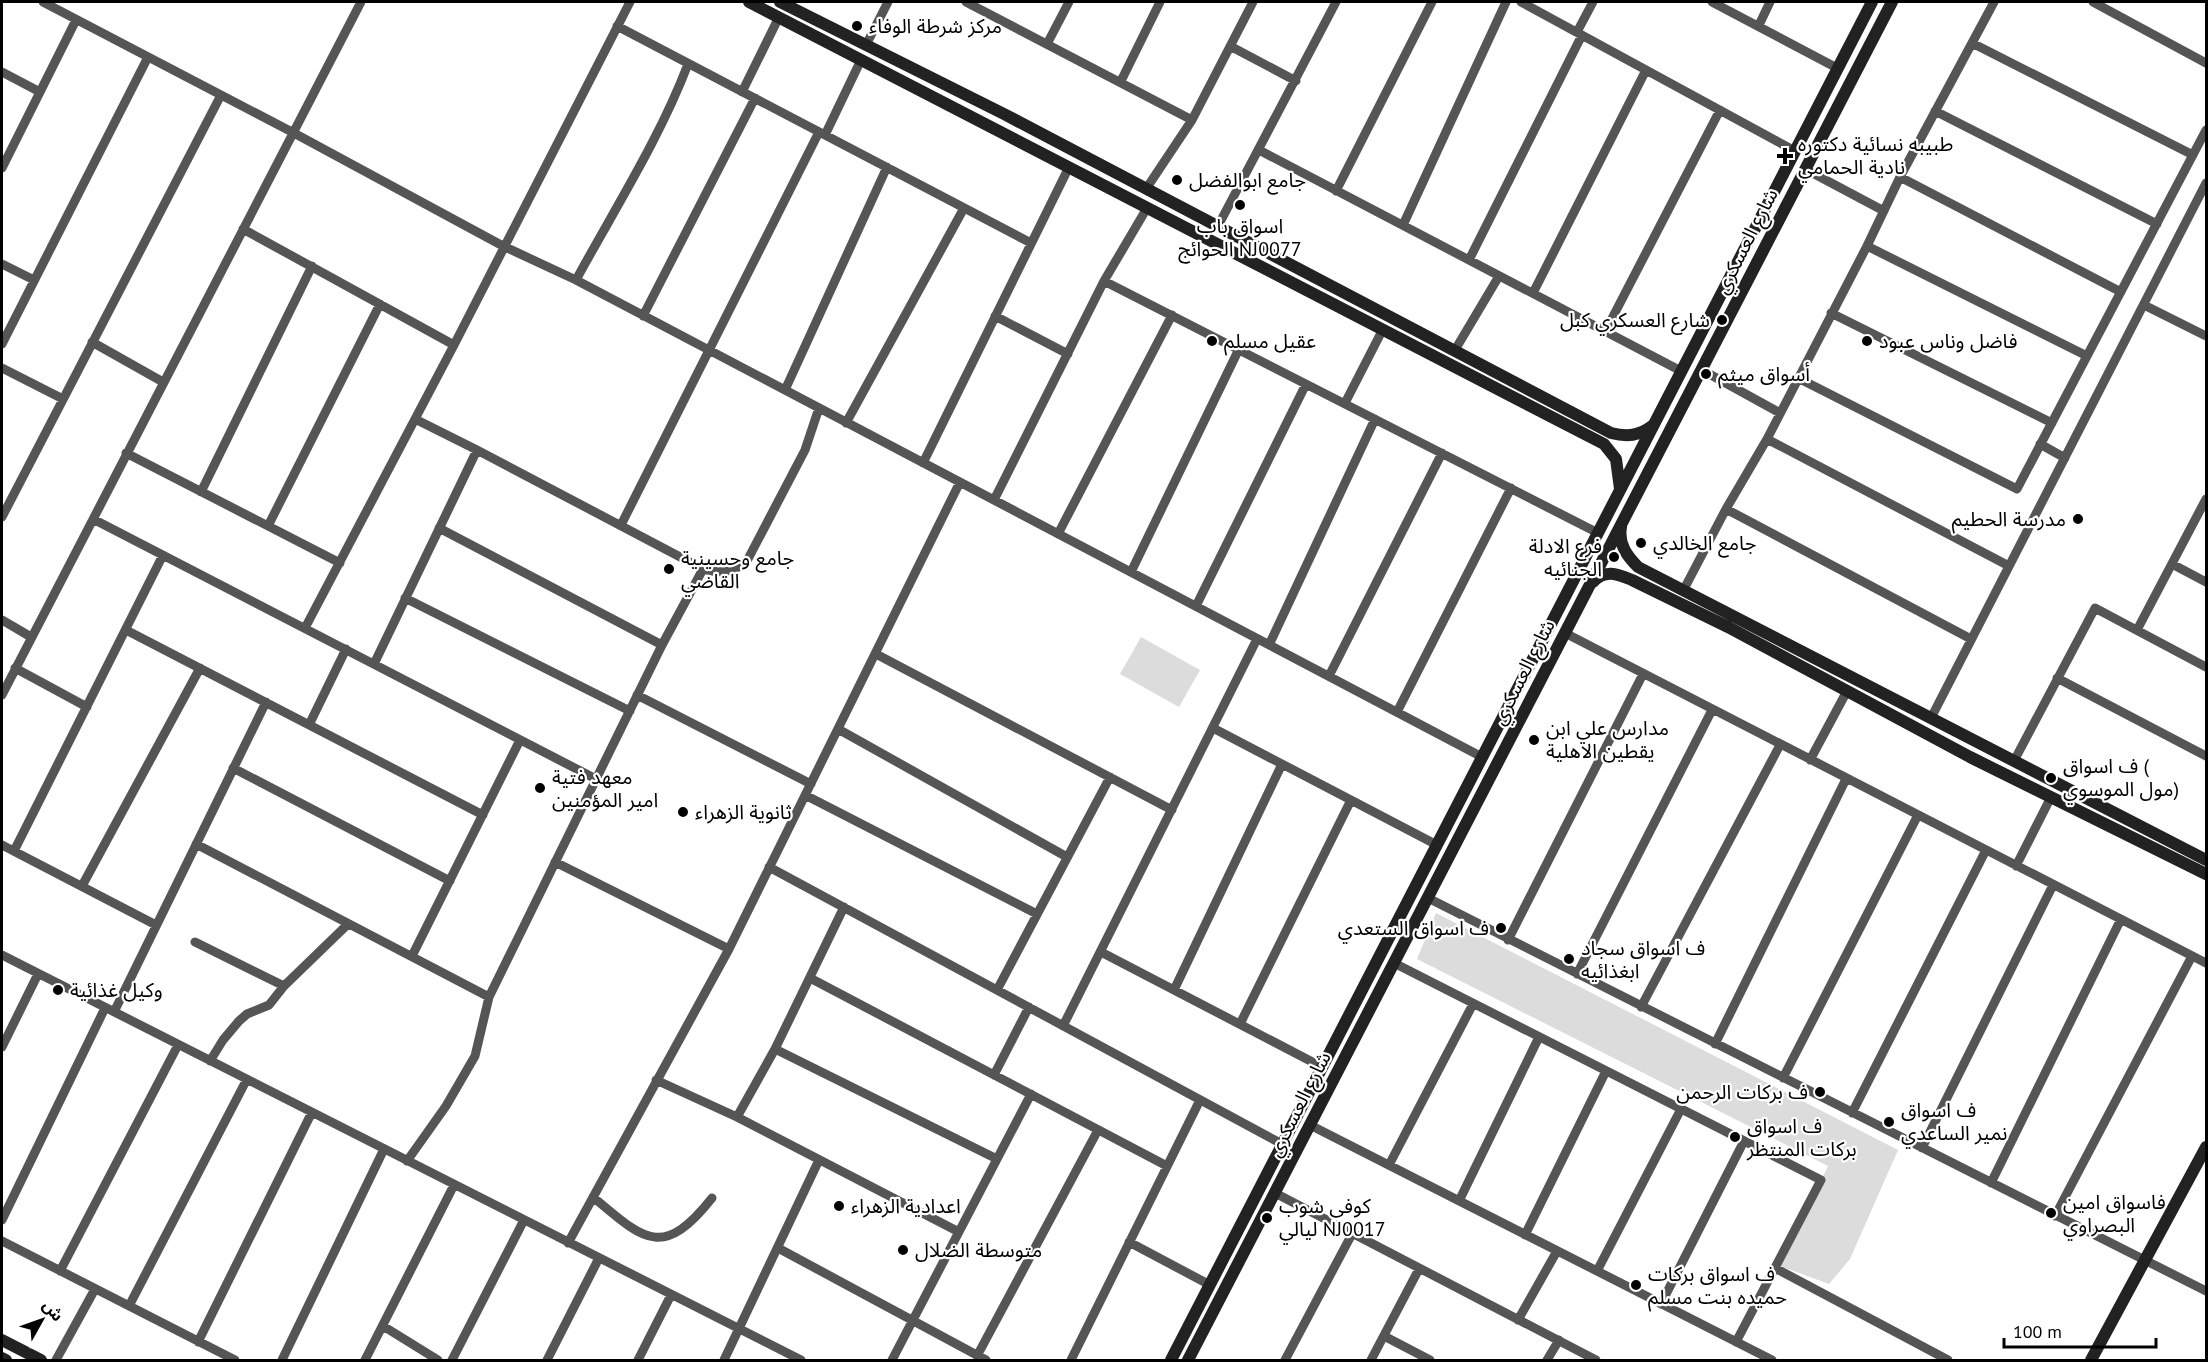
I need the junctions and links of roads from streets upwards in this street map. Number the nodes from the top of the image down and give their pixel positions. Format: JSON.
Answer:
{"nodes":[{"id":1,"x":43,"y":2,"type":"edge"},
{"id":2,"x":361,"y":2,"type":"edge"},
{"id":3,"x":630,"y":2,"type":"edge"},
{"id":4,"x":749,"y":2,"type":"edge"},
{"id":5,"x":780,"y":2,"type":"edge"},
{"id":6,"x":888,"y":2,"type":"edge"},
{"id":7,"x":966,"y":2,"type":"edge"},
{"id":8,"x":1069,"y":2,"type":"edge"},
{"id":9,"x":1160,"y":2,"type":"edge"},
{"id":10,"x":1253,"y":2,"type":"edge"},
{"id":11,"x":1336,"y":2,"type":"edge"},
{"id":12,"x":1432,"y":2,"type":"edge"},
{"id":13,"x":1506,"y":2,"type":"edge"},
{"id":14,"x":1522,"y":2,"type":"edge"},
{"id":15,"x":1593,"y":2,"type":"edge"},
{"id":16,"x":1712,"y":2,"type":"edge"},
{"id":17,"x":1770,"y":2,"type":"edge"},
{"id":18,"x":1872,"y":2,"type":"edge"},
{"id":19,"x":1892,"y":2,"type":"edge"},
{"id":20,"x":1994,"y":2,"type":"edge"},
{"id":21,"x":2093,"y":2,"type":"edge"},
{"id":22,"x":978,"y":4,"type":"edge"},
{"id":23,"x":59,"y":5,"type":"edge"},
{"id":24,"x":779,"y":17,"type":"junction"},
{"id":25,"x":76,"y":20,"type":"junction"},
{"id":26,"x":1758,"y":25,"type":"junction"},
{"id":27,"x":617,"y":26,"type":"junction"},
{"id":28,"x":1579,"y":33,"type":"junction"},
{"id":29,"x":1972,"y":43,"type":"junction"},
{"id":30,"x":1047,"y":44,"type":"junction"},
{"id":31,"x":866,"y":45,"type":"junction"},
{"id":32,"x":1230,"y":46,"type":"junction"},
{"id":33,"x":148,"y":57,"type":"junction"},
{"id":34,"x":861,"y":60,"type":"junction"},
{"id":35,"x":688,"y":63,"type":"junction"},
{"id":36,"x":2206,"y":63,"type":"edge"},
{"id":37,"x":1838,"y":68,"type":"junction"},
{"id":38,"x":1646,"y":70,"type":"junction"},
{"id":39,"x":2,"y":72,"type":"edge"},
{"id":40,"x":1121,"y":81,"type":"junction"},
{"id":41,"x":1296,"y":81,"type":"junction"},
{"id":42,"x":40,"y":92,"type":"junction"},
{"id":43,"x":742,"y":92,"type":"junction"},
{"id":44,"x":221,"y":95,"type":"junction"},
{"id":45,"x":755,"y":98,"type":"junction"},
{"id":46,"x":971,"y":98,"type":"junction"},
{"id":47,"x":1720,"y":110,"type":"junction"},
{"id":48,"x":1935,"y":111,"type":"junction"},
{"id":49,"x":963,"y":113,"type":"junction"},
{"id":50,"x":1004,"y":114,"type":"junction"},
{"id":51,"x":1192,"y":120,"type":"junction"},
{"id":52,"x":993,"y":128,"type":"junction"},
{"id":53,"x":292,"y":132,"type":"junction"},
{"id":54,"x":822,"y":133,"type":"junction"},
{"id":55,"x":2205,"y":136,"type":"edge"},
{"id":56,"x":1259,"y":150,"type":"junction"},
{"id":57,"x":1795,"y":151,"type":"junction"},
{"id":58,"x":2193,"y":155,"type":"junction"},
{"id":59,"x":2,"y":166,"type":"edge"},
{"id":60,"x":887,"y":167,"type":"junction"},
{"id":61,"x":1069,"y":167,"type":"junction"},
{"id":62,"x":1805,"y":169,"type":"junction"},
{"id":63,"x":1900,"y":177,"type":"junction"},
{"id":64,"x":2206,"y":183,"type":"edge"},
{"id":65,"x":1146,"y":189,"type":"junction"},
{"id":66,"x":1336,"y":191,"type":"junction"},
{"id":67,"x":964,"y":208,"type":"junction"},
{"id":68,"x":1147,"y":208,"type":"junction"},
{"id":69,"x":1884,"y":211,"type":"junction"},
{"id":70,"x":2157,"y":224,"type":"junction"},
{"id":71,"x":1403,"y":225,"type":"junction"},
{"id":72,"x":1218,"y":226,"type":"junction"},
{"id":73,"x":243,"y":229,"type":"junction"},
{"id":74,"x":1748,"y":242,"type":"junction"},
{"id":75,"x":1031,"y":243,"type":"junction"},
{"id":76,"x":503,"y":246,"type":"junction"},
{"id":77,"x":1868,"y":246,"type":"junction"},
{"id":78,"x":1761,"y":253,"type":"junction"},
{"id":79,"x":1469,"y":260,"type":"junction"},
{"id":80,"x":2,"y":264,"type":"edge"},
{"id":81,"x":312,"y":266,"type":"junction"},
{"id":82,"x":1731,"y":274,"type":"junction"},
{"id":83,"x":1499,"y":276,"type":"junction"},
{"id":84,"x":34,"y":280,"type":"junction"},
{"id":85,"x":576,"y":280,"type":"junction"},
{"id":86,"x":1104,"y":281,"type":"junction"},
{"id":87,"x":1745,"y":284,"type":"junction"},
{"id":88,"x":2121,"y":292,"type":"junction"},
{"id":89,"x":1533,"y":293,"type":"junction"},
{"id":90,"x":380,"y":304,"type":"junction"},
{"id":91,"x":2144,"y":304,"type":"junction"},
{"id":92,"x":1832,"y":313,"type":"junction"},
{"id":93,"x":1172,"y":315,"type":"junction"},
{"id":94,"x":643,"y":316,"type":"junction"},
{"id":95,"x":995,"y":316,"type":"junction"},
{"id":96,"x":1383,"y":329,"type":"junction"},
{"id":97,"x":1605,"y":332,"type":"junction"},
{"id":98,"x":2206,"y":336,"type":"edge"},
{"id":99,"x":92,"y":342,"type":"junction"},
{"id":100,"x":2,"y":344,"type":"edge"},
{"id":101,"x":454,"y":345,"type":"junction"},
{"id":102,"x":1239,"y":350,"type":"junction"},
{"id":103,"x":1455,"y":350,"type":"junction"},
{"id":104,"x":710,"y":351,"type":"junction"},
{"id":105,"x":1068,"y":354,"type":"junction"},
{"id":106,"x":2087,"y":356,"type":"junction"},
{"id":107,"x":2,"y":368,"type":"edge"},
{"id":108,"x":1702,"y":370,"type":"junction"},
{"id":109,"x":1681,"y":371,"type":"junction"},
{"id":110,"x":1798,"y":378,"type":"junction"},
{"id":111,"x":163,"y":382,"type":"junction"},
{"id":112,"x":1306,"y":384,"type":"junction"},
{"id":113,"x":785,"y":390,"type":"junction"},
{"id":114,"x":63,"y":399,"type":"junction"},
{"id":115,"x":1345,"y":404,"type":"junction"},
{"id":116,"x":819,"y":408,"type":"junction"},
{"id":117,"x":1780,"y":413,"type":"junction"},
{"id":118,"x":415,"y":419,"type":"junction"},
{"id":119,"x":1376,"y":419,"type":"junction"},
{"id":120,"x":846,"y":423,"type":"junction"},
{"id":121,"x":2052,"y":423,"type":"junction"},
{"id":122,"x":1653,"y":425,"type":"junction"},
{"id":123,"x":1767,"y":439,"type":"junction"},
{"id":124,"x":2040,"y":444,"type":"junction"},
{"id":125,"x":477,"y":450,"type":"junction"},
{"id":126,"x":126,"y":453,"type":"junction"},
{"id":127,"x":1442,"y":453,"type":"junction"},
{"id":128,"x":2065,"y":458,"type":"junction"},
{"id":129,"x":923,"y":463,"type":"junction"},
{"id":130,"x":960,"y":482,"type":"junction"},
{"id":131,"x":1511,"y":488,"type":"junction"},
{"id":132,"x":1620,"y":490,"type":"junction"},
{"id":133,"x":201,"y":492,"type":"junction"},
{"id":134,"x":994,"y":500,"type":"junction"},
{"id":135,"x":2206,"y":502,"type":"edge"},
{"id":136,"x":1726,"y":509,"type":"junction"},
{"id":137,"x":2,"y":517,"type":"edge"},
{"id":138,"x":93,"y":519,"type":"junction"},
{"id":139,"x":1622,"y":520,"type":"junction"},
{"id":140,"x":621,"y":525,"type":"junction"},
{"id":141,"x":268,"y":526,"type":"junction"},
{"id":142,"x":439,"y":528,"type":"junction"},
{"id":143,"x":1598,"y":533,"type":"junction"},
{"id":144,"x":1058,"y":534,"type":"junction"},
{"id":145,"x":163,"y":555,"type":"junction"},
{"id":146,"x":340,"y":563,"type":"junction"},
{"id":147,"x":2172,"y":564,"type":"junction"},
{"id":148,"x":2009,"y":566,"type":"junction"},
{"id":149,"x":1638,"y":567,"type":"junction"},
{"id":150,"x":703,"y":569,"type":"junction"},
{"id":151,"x":1131,"y":572,"type":"junction"},
{"id":152,"x":1632,"y":580,"type":"junction"},
{"id":153,"x":2206,"y":582,"type":"edge"},
{"id":154,"x":1588,"y":587,"type":"junction"},
{"id":155,"x":1683,"y":591,"type":"junction"},
{"id":156,"x":405,"y":598,"type":"junction"},
{"id":157,"x":1196,"y":606,"type":"junction"},
{"id":158,"x":2,"y":620,"type":"edge"},
{"id":159,"x":305,"y":628,"type":"junction"},
{"id":160,"x":126,"y":630,"type":"junction"},
{"id":161,"x":2137,"y":630,"type":"junction"},
{"id":162,"x":1564,"y":633,"type":"junction"},
{"id":163,"x":32,"y":637,"type":"junction"},
{"id":164,"x":1257,"y":639,"type":"junction"},
{"id":165,"x":1971,"y":639,"type":"junction"},
{"id":166,"x":662,"y":645,"type":"junction"},
{"id":167,"x":1269,"y":645,"type":"junction"},
{"id":168,"x":346,"y":649,"type":"junction"},
{"id":169,"x":876,"y":654,"type":"junction"},
{"id":170,"x":374,"y":664,"type":"junction"},
{"id":171,"x":2206,"y":667,"type":"edge"},
{"id":172,"x":15,"y":668,"type":"junction"},
{"id":173,"x":200,"y":668,"type":"junction"},
{"id":174,"x":1643,"y":675,"type":"junction"},
{"id":175,"x":1329,"y":676,"type":"junction"},
{"id":176,"x":2057,"y":678,"type":"junction"},
{"id":177,"x":1522,"y":680,"type":"junction"},
{"id":178,"x":1535,"y":689,"type":"junction"},
{"id":179,"x":1847,"y":691,"type":"junction"},
{"id":180,"x":2,"y":695,"type":"edge"},
{"id":181,"x":637,"y":695,"type":"junction"},
{"id":182,"x":266,"y":702,"type":"junction"},
{"id":183,"x":87,"y":707,"type":"junction"},
{"id":184,"x":1507,"y":709,"type":"junction"},
{"id":185,"x":1712,"y":710,"type":"junction"},
{"id":186,"x":630,"y":711,"type":"junction"},
{"id":187,"x":1397,"y":712,"type":"junction"},
{"id":188,"x":1521,"y":718,"type":"junction"},
{"id":189,"x":1930,"y":718,"type":"junction"},
{"id":190,"x":309,"y":725,"type":"junction"},
{"id":191,"x":1214,"y":728,"type":"junction"},
{"id":192,"x":838,"y":729,"type":"junction"},
{"id":193,"x":520,"y":740,"type":"junction"},
{"id":194,"x":1780,"y":745,"type":"junction"},
{"id":195,"x":2206,"y":756,"type":"edge"},
{"id":196,"x":1482,"y":757,"type":"junction"},
{"id":197,"x":1810,"y":760,"type":"junction"},
{"id":198,"x":2014,"y":761,"type":"junction"},
{"id":199,"x":1282,"y":764,"type":"junction"},
{"id":200,"x":233,"y":768,"type":"junction"},
{"id":201,"x":1110,"y":777,"type":"junction"},
{"id":202,"x":1846,"y":778,"type":"junction"},
{"id":203,"x":596,"y":779,"type":"junction"},
{"id":204,"x":811,"y":784,"type":"junction"},
{"id":205,"x":805,"y":795,"type":"junction"},
{"id":206,"x":2051,"y":797,"type":"junction"},
{"id":207,"x":2088,"y":799,"type":"junction"},
{"id":208,"x":1351,"y":800,"type":"junction"},
{"id":209,"x":1172,"y":810,"type":"junction"},
{"id":210,"x":2111,"y":811,"type":"junction"},
{"id":211,"x":2081,"y":812,"type":"junction"},
{"id":212,"x":483,"y":815,"type":"junction"},
{"id":213,"x":1918,"y":815,"type":"junction"},
{"id":214,"x":2104,"y":824,"type":"junction"},
{"id":215,"x":196,"y":844,"type":"junction"},
{"id":216,"x":2,"y":845,"type":"edge"},
{"id":217,"x":1437,"y":845,"type":"junction"},
{"id":218,"x":1986,"y":850,"type":"junction"},
{"id":219,"x":14,"y":851,"type":"junction"},
{"id":220,"x":1067,"y":857,"type":"junction"},
{"id":221,"x":2206,"y":860,"type":"edge"},
{"id":222,"x":555,"y":862,"type":"junction"},
{"id":223,"x":2016,"y":866,"type":"junction"},
{"id":224,"x":769,"y":867,"type":"junction"},
{"id":225,"x":2206,"y":874,"type":"edge"},
{"id":226,"x":450,"y":881,"type":"junction"},
{"id":227,"x":2053,"y":885,"type":"junction"},
{"id":228,"x":82,"y":886,"type":"junction"},
{"id":229,"x":1428,"y":898,"type":"junction"},
{"id":230,"x":844,"y":908,"type":"junction"},
{"id":231,"x":1037,"y":914,"type":"junction"},
{"id":232,"x":2121,"y":919,"type":"junction"},
{"id":233,"x":348,"y":924,"type":"junction"},
{"id":234,"x":156,"y":925,"type":"junction"},
{"id":235,"x":1508,"y":939,"type":"junction"},
{"id":236,"x":195,"y":942,"type":"dead end"},
{"id":237,"x":729,"y":949,"type":"junction"},
{"id":238,"x":1101,"y":952,"type":"junction"},
{"id":239,"x":2,"y":955,"type":"edge"},
{"id":240,"x":412,"y":956,"type":"junction"},
{"id":241,"x":2192,"y":956,"type":"junction"},
{"id":242,"x":1394,"y":963,"type":"junction"},
{"id":243,"x":2206,"y":963,"type":"edge"},
{"id":244,"x":38,"y":974,"type":"junction"},
{"id":245,"x":1577,"y":974,"type":"junction"},
{"id":246,"x":810,"y":978,"type":"junction"},
{"id":247,"x":284,"y":986,"type":"junction"},
{"id":248,"x":997,"y":990,"type":"junction"},
{"id":249,"x":1174,"y":990,"type":"junction"},
{"id":250,"x":489,"y":998,"type":"junction"},
{"id":251,"x":1473,"y":1004,"type":"junction"},
{"id":252,"x":1641,"y":1007,"type":"junction"},
{"id":253,"x":1029,"y":1008,"type":"junction"},
{"id":254,"x":109,"y":1010,"type":"junction"},
{"id":255,"x":1239,"y":1024,"type":"junction"},
{"id":256,"x":1064,"y":1026,"type":"junction"},
{"id":257,"x":1539,"y":1037,"type":"junction"},
{"id":258,"x":1715,"y":1044,"type":"junction"},
{"id":259,"x":178,"y":1045,"type":"junction"},
{"id":260,"x":2,"y":1047,"type":"edge"},
{"id":261,"x":775,"y":1049,"type":"junction"},
{"id":262,"x":210,"y":1061,"type":"junction"},
{"id":263,"x":1322,"y":1067,"type":"junction"},
{"id":264,"x":1606,"y":1071,"type":"junction"},
{"id":265,"x":994,"y":1075,"type":"junction"},
{"id":266,"x":1783,"y":1078,"type":"junction"},
{"id":267,"x":247,"y":1079,"type":"junction"},
{"id":268,"x":656,"y":1080,"type":"junction"},
{"id":269,"x":1031,"y":1094,"type":"junction"},
{"id":270,"x":1200,"y":1100,"type":"junction"},
{"id":271,"x":1682,"y":1109,"type":"junction"},
{"id":272,"x":312,"y":1113,"type":"junction"},
{"id":273,"x":1852,"y":1113,"type":"junction"},
{"id":274,"x":737,"y":1118,"type":"junction"},
{"id":275,"x":1310,"y":1125,"type":"junction"},
{"id":276,"x":1098,"y":1130,"type":"junction"},
{"id":277,"x":1744,"y":1141,"type":"junction"},
{"id":278,"x":1282,"y":1144,"type":"junction"},
{"id":279,"x":2206,"y":1147,"type":"edge"},
{"id":280,"x":1922,"y":1148,"type":"junction"},
{"id":281,"x":384,"y":1149,"type":"junction"},
{"id":282,"x":997,"y":1159,"type":"junction"},
{"id":283,"x":819,"y":1160,"type":"junction"},
{"id":284,"x":407,"y":1161,"type":"junction"},
{"id":285,"x":1389,"y":1165,"type":"junction"},
{"id":286,"x":1167,"y":1166,"type":"junction"},
{"id":287,"x":1991,"y":1183,"type":"junction"},
{"id":288,"x":454,"y":1185,"type":"junction"},
{"id":289,"x":1275,"y":1193,"type":"junction"},
{"id":290,"x":593,"y":1197,"type":"junction"},
{"id":291,"x":712,"y":1198,"type":"dead end"},
{"id":292,"x":1459,"y":1201,"type":"junction"},
{"id":293,"x":2055,"y":1216,"type":"junction"},
{"id":294,"x":2,"y":1220,"type":"edge"},
{"id":295,"x":524,"y":1220,"type":"junction"},
{"id":296,"x":959,"y":1232,"type":"junction"},
{"id":297,"x":1352,"y":1234,"type":"junction"},
{"id":298,"x":1525,"y":1235,"type":"junction"},
{"id":299,"x":2,"y":1241,"type":"edge"},
{"id":300,"x":1233,"y":1241,"type":"junction"},
{"id":301,"x":568,"y":1242,"type":"junction"},
{"id":302,"x":1129,"y":1242,"type":"junction"},
{"id":303,"x":778,"y":1248,"type":"junction"},
{"id":304,"x":1246,"y":1249,"type":"junction"},
{"id":305,"x":1557,"y":1251,"type":"junction"},
{"id":306,"x":599,"y":1258,"type":"junction"},
{"id":307,"x":2145,"y":1260,"type":"junction"},
{"id":308,"x":1221,"y":1264,"type":"junction"},
{"id":309,"x":1775,"y":1268,"type":"junction"},
{"id":310,"x":1419,"y":1269,"type":"junction"},
{"id":311,"x":60,"y":1271,"type":"junction"},
{"id":312,"x":1597,"y":1271,"type":"junction"},
{"id":313,"x":1234,"y":1273,"type":"junction"},
{"id":314,"x":1210,"y":1285,"type":"junction"},
{"id":315,"x":94,"y":1289,"type":"junction"},
{"id":316,"x":2206,"y":1291,"type":"edge"},
{"id":317,"x":671,"y":1295,"type":"junction"},
{"id":318,"x":1660,"y":1304,"type":"junction"},
{"id":319,"x":129,"y":1306,"type":"junction"},
{"id":320,"x":1518,"y":1320,"type":"junction"},
{"id":321,"x":912,"y":1322,"type":"junction"},
{"id":322,"x":383,"y":1326,"type":"junction"},
{"id":323,"x":740,"y":1329,"type":"junction"},
{"id":324,"x":1384,"y":1336,"type":"junction"},
{"id":325,"x":2,"y":1340,"type":"edge"},
{"id":326,"x":1558,"y":1340,"type":"junction"},
{"id":327,"x":198,"y":1342,"type":"junction"},
{"id":328,"x":1736,"y":1342,"type":"junction"},
{"id":329,"x":2,"y":1358,"type":"edge"},
{"id":330,"x":982,"y":1358,"type":"edge"},
{"id":331,"x":31,"y":1359,"type":"edge"},
{"id":332,"x":1766,"y":1359,"type":"edge"},
{"id":333,"x":6,"y":1360,"type":"edge"},
{"id":334,"x":56,"y":1360,"type":"edge"},
{"id":335,"x":235,"y":1360,"type":"edge"},
{"id":336,"x":282,"y":1360,"type":"edge"},
{"id":337,"x":366,"y":1360,"type":"edge"},
{"id":338,"x":438,"y":1360,"type":"edge"},
{"id":339,"x":452,"y":1360,"type":"edge"},
{"id":340,"x":548,"y":1360,"type":"edge"},
{"id":341,"x":638,"y":1360,"type":"edge"},
{"id":342,"x":724,"y":1360,"type":"edge"},
{"id":343,"x":801,"y":1360,"type":"edge"},
{"id":344,"x":892,"y":1360,"type":"edge"},
{"id":345,"x":1071,"y":1360,"type":"edge"},
{"id":346,"x":1171,"y":1360,"type":"edge"},
{"id":347,"x":1188,"y":1360,"type":"edge"},
{"id":348,"x":1285,"y":1360,"type":"edge"},
{"id":349,"x":1371,"y":1360,"type":"edge"},
{"id":350,"x":1430,"y":1360,"type":"edge"},
{"id":351,"x":1547,"y":1360,"type":"edge"},
{"id":352,"x":1596,"y":1360,"type":"edge"},
{"id":353,"x":1948,"y":1360,"type":"edge"},
{"id":354,"x":2091,"y":1360,"type":"edge"}],
"edges":[{"from":1,"to":23,"type":"street"},
{"from":2,"to":53,"type":"street"},
{"from":3,"to":27,"type":"street"},
{"from":4,"to":24,"type":"street"},
{"from":5,"to":31,"type":"street"},
{"from":6,"to":31,"type":"street"},
{"from":7,"to":22,"type":"street"},
{"from":8,"to":30,"type":"street"},
{"from":9,"to":40,"type":"street"},
{"from":10,"to":32,"type":"street"},
{"from":11,"to":41,"type":"street"},
{"from":12,"to":66,"type":"street"},
{"from":13,"to":71,"type":"street"},
{"from":14,"to":28,"type":"street"},
{"from":15,"to":28,"type":"street"},
{"from":16,"to":26,"type":"street"},
{"from":17,"to":26,"type":"street"},
{"from":18,"to":37,"type":"street","name":"شارع العسكري"},
{"from":19,"to":62,"type":"street","name":"شارع العسكري"},
{"from":20,"to":29,"type":"street"},
{"from":21,"to":36,"type":"street"},
{"from":22,"to":30,"type":"street"},
{"from":23,"to":25,"type":"street"},
{"from":24,"to":34,"type":"street"},
{"from":24,"to":43,"type":"street"},
{"from":25,"to":33,"type":"street"},
{"from":25,"to":42,"type":"street"},
{"from":26,"to":37,"type":"street"},
{"from":27,"to":35,"type":"street"},
{"from":27,"to":76,"type":"street"},
{"from":28,"to":38,"type":"street"},
{"from":28,"to":79,"type":"street"},
{"from":29,"to":48,"type":"street"},
{"from":29,"to":58,"type":"street"},
{"from":30,"to":40,"type":"street"},
{"from":31,"to":46,"type":"street"},
{"from":32,"to":41,"type":"street"},
{"from":32,"to":51,"type":"street"},
{"from":33,"to":44,"type":"street"},
{"from":33,"to":84,"type":"street"},
{"from":34,"to":49,"type":"street"},
{"from":34,"to":54,"type":"street"},
{"from":35,"to":43,"type":"street"},
{"from":35,"to":85,"type":"street"},
{"from":37,"to":57,"type":"street","name":"شارع العسكري"},
{"from":38,"to":47,"type":"street"},
{"from":38,"to":89,"type":"street"},
{"from":39,"to":42,"type":"street"},
{"from":40,"to":51,"type":"street"},
{"from":41,"to":56,"type":"street"},
{"from":42,"to":59,"type":"street"},
{"from":43,"to":45,"type":"street"},
{"from":44,"to":53,"type":"street"},
{"from":44,"to":99,"type":"street"},
{"from":45,"to":54,"type":"street"},
{"from":45,"to":94,"type":"street"},
{"from":46,"to":49,"type":"street"},
{"from":46,"to":50,"type":"street"},
{"from":47,"to":57,"type":"street"},
{"from":47,"to":97,"type":"street"},
{"from":48,"to":63,"type":"street"},
{"from":48,"to":70,"type":"street"},
{"from":49,"to":52,"type":"street"},
{"from":50,"to":52,"type":"street"},
{"from":50,"to":65,"type":"street"},
{"from":51,"to":65,"type":"street"},
{"from":52,"to":61,"type":"street"},
{"from":53,"to":73,"type":"street"},
{"from":53,"to":76,"type":"street"},
{"from":54,"to":60,"type":"street"},
{"from":54,"to":104,"type":"street"},
{"from":55,"to":58,"type":"street"},
{"from":56,"to":66,"type":"street"},
{"from":56,"to":72,"type":"street"},
{"from":57,"to":74,"type":"street","name":"شارع العسكري"},
{"from":58,"to":70,"type":"street"},
{"from":60,"to":67,"type":"street"},
{"from":60,"to":113,"type":"street"},
{"from":61,"to":68,"type":"street"},
{"from":61,"to":75,"type":"street"},
{"from":62,"to":69,"type":"street"},
{"from":62,"to":78,"type":"street","name":"شارع العسكري"},
{"from":63,"to":69,"type":"street"},
{"from":63,"to":88,"type":"street"},
{"from":64,"to":91,"type":"street"},
{"from":65,"to":72,"type":"street"},
{"from":66,"to":71,"type":"street"},
{"from":67,"to":75,"type":"street"},
{"from":67,"to":120,"type":"street"},
{"from":68,"to":86,"type":"street"},
{"from":68,"to":96,"type":"street"},
{"from":69,"to":77,"type":"street"},
{"from":70,"to":88,"type":"street"},
{"from":71,"to":79,"type":"street"},
{"from":72,"to":103,"type":"street"},
{"from":73,"to":81,"type":"street"},
{"from":73,"to":111,"type":"street"},
{"from":74,"to":78,"type":"street"},
{"from":74,"to":82,"type":"street","name":"شارع العسكري"},
{"from":75,"to":95,"type":"street"},
{"from":76,"to":85,"type":"street"},
{"from":76,"to":101,"type":"street"},
{"from":77,"to":92,"type":"street"},
{"from":77,"to":106,"type":"street"},
{"from":78,"to":87,"type":"street","name":"شارع العسكري"},
{"from":79,"to":83,"type":"street"},
{"from":80,"to":84,"type":"street"},
{"from":81,"to":90,"type":"street"},
{"from":81,"to":133,"type":"street"},
{"from":82,"to":87,"type":"street"},
{"from":82,"to":109,"type":"street","name":"شارع العسكري"},
{"from":83,"to":89,"type":"street"},
{"from":83,"to":103,"type":"street"},
{"from":84,"to":100,"type":"street"},
{"from":85,"to":94,"type":"street"},
{"from":86,"to":93,"type":"street"},
{"from":86,"to":105,"type":"street"},
{"from":87,"to":108,"type":"street","name":"شارع العسكري"},
{"from":88,"to":106,"type":"street"},
{"from":89,"to":97,"type":"street"},
{"from":90,"to":101,"type":"street"},
{"from":90,"to":141,"type":"street"},
{"from":91,"to":98,"type":"street"},
{"from":91,"to":128,"type":"street"},
{"from":92,"to":110,"type":"street"},
{"from":92,"to":121,"type":"street"},
{"from":93,"to":102,"type":"street"},
{"from":93,"to":144,"type":"street"},
{"from":94,"to":104,"type":"street"},
{"from":95,"to":105,"type":"street"},
{"from":95,"to":129,"type":"street"},
{"from":96,"to":115,"type":"street"},
{"from":96,"to":132,"type":"street"},
{"from":97,"to":109,"type":"street"},
{"from":99,"to":111,"type":"street"},
{"from":99,"to":114,"type":"street"},
{"from":101,"to":118,"type":"street"},
{"from":102,"to":112,"type":"street"},
{"from":102,"to":151,"type":"street"},
{"from":103,"to":122,"type":"street"},
{"from":104,"to":113,"type":"street"},
{"from":104,"to":140,"type":"street"},
{"from":105,"to":134,"type":"street"},
{"from":106,"to":121,"type":"street"},
{"from":107,"to":114,"type":"street"},
{"from":108,"to":117,"type":"street"},
{"from":108,"to":139,"type":"street","name":"شارع العسكري"},
{"from":109,"to":122,"type":"street","name":"شارع العسكري"},
{"from":110,"to":117,"type":"street"},
{"from":110,"to":124,"type":"street"},
{"from":111,"to":126,"type":"street"},
{"from":112,"to":115,"type":"street"},
{"from":112,"to":157,"type":"street"},
{"from":113,"to":116,"type":"street"},
{"from":114,"to":137,"type":"street"},
{"from":115,"to":119,"type":"street"},
{"from":116,"to":120,"type":"street"},
{"from":116,"to":150,"type":"street"},
{"from":117,"to":123,"type":"street"},
{"from":118,"to":125,"type":"street"},
{"from":118,"to":146,"type":"street"},
{"from":119,"to":127,"type":"street"},
{"from":119,"to":167,"type":"street"},
{"from":120,"to":129,"type":"street"},
{"from":121,"to":124,"type":"street"},
{"from":122,"to":132,"type":"street","name":"شارع العسكري"},
{"from":123,"to":136,"type":"street"},
{"from":123,"to":148,"type":"street"},
{"from":124,"to":128,"type":"street"},
{"from":125,"to":140,"type":"street"},
{"from":125,"to":142,"type":"street"},
{"from":126,"to":133,"type":"street"},
{"from":126,"to":138,"type":"street"},
{"from":127,"to":131,"type":"street"},
{"from":127,"to":175,"type":"street"},
{"from":128,"to":148,"type":"street"},
{"from":129,"to":130,"type":"street"},
{"from":130,"to":134,"type":"street"},
{"from":130,"to":169,"type":"street"},
{"from":131,"to":143,"type":"street"},
{"from":131,"to":187,"type":"street"},
{"from":132,"to":143,"type":"street","name":"شارع العسكري"},
{"from":133,"to":141,"type":"street"},
{"from":134,"to":144,"type":"street"},
{"from":135,"to":147,"type":"street"},
{"from":136,"to":155,"type":"street"},
{"from":136,"to":165,"type":"street"},
{"from":138,"to":145,"type":"street"},
{"from":138,"to":163,"type":"street"},
{"from":139,"to":149,"type":"street"},
{"from":139,"to":154,"type":"street","name":"شارع العسكري"},
{"from":140,"to":150,"type":"street"},
{"from":141,"to":146,"type":"street"},
{"from":142,"to":156,"type":"street"},
{"from":142,"to":166,"type":"street"},
{"from":143,"to":177,"type":"street","name":"شارع العسكري"},
{"from":144,"to":151,"type":"street"},
{"from":145,"to":159,"type":"street"},
{"from":145,"to":160,"type":"street"},
{"from":146,"to":159,"type":"street"},
{"from":147,"to":153,"type":"street"},
{"from":147,"to":161,"type":"street"},
{"from":148,"to":165,"type":"street"},
{"from":149,"to":152,"type":"street"},
{"from":149,"to":155,"type":"street"},
{"from":150,"to":166,"type":"street"},
{"from":151,"to":157,"type":"street"},
{"from":152,"to":154,"type":"street"},
{"from":152,"to":179,"type":"street"},
{"from":154,"to":162,"type":"street","name":"شارع العسكري"},
{"from":155,"to":189,"type":"street"},
{"from":156,"to":170,"type":"street"},
{"from":156,"to":186,"type":"street"},
{"from":157,"to":164,"type":"street"},
{"from":158,"to":163,"type":"street"},
{"from":159,"to":168,"type":"street"},
{"from":160,"to":173,"type":"street"},
{"from":160,"to":183,"type":"street"},
{"from":161,"to":171,"type":"street"},
{"from":161,"to":176,"type":"street"},
{"from":162,"to":174,"type":"street"},
{"from":162,"to":178,"type":"street","name":"شارع العسكري"},
{"from":163,"to":172,"type":"street"},
{"from":164,"to":167,"type":"street"},
{"from":164,"to":191,"type":"street"},
{"from":165,"to":189,"type":"street"},
{"from":166,"to":181,"type":"street"},
{"from":167,"to":175,"type":"street"},
{"from":168,"to":170,"type":"street"},
{"from":168,"to":190,"type":"street"},
{"from":169,"to":192,"type":"street"},
{"from":169,"to":201,"type":"street"},
{"from":170,"to":193,"type":"street"},
{"from":172,"to":180,"type":"street"},
{"from":172,"to":183,"type":"street"},
{"from":173,"to":182,"type":"street"},
{"from":173,"to":228,"type":"street"},
{"from":174,"to":185,"type":"street"},
{"from":174,"to":235,"type":"street"},
{"from":175,"to":187,"type":"street"},
{"from":176,"to":195,"type":"street"},
{"from":176,"to":198,"type":"street"},
{"from":177,"to":178,"type":"street"},
{"from":177,"to":184,"type":"street","name":"شارع العسكري"},
{"from":178,"to":188,"type":"street","name":"شارع العسكري"},
{"from":179,"to":197,"type":"street"},
{"from":179,"to":206,"type":"street"},
{"from":181,"to":186,"type":"street"},
{"from":181,"to":204,"type":"street"},
{"from":182,"to":190,"type":"street"},
{"from":182,"to":200,"type":"street"},
{"from":183,"to":219,"type":"street"},
{"from":184,"to":188,"type":"street"},
{"from":184,"to":196,"type":"street","name":"شارع العسكري"},
{"from":185,"to":194,"type":"street"},
{"from":185,"to":245,"type":"street"},
{"from":186,"to":203,"type":"street"},
{"from":187,"to":196,"type":"street"},
{"from":188,"to":229,"type":"street","name":"شارع العسكري"},
{"from":189,"to":198,"type":"street"},
{"from":190,"to":212,"type":"street"},
{"from":191,"to":199,"type":"street"},
{"from":191,"to":209,"type":"street"},
{"from":192,"to":204,"type":"street"},
{"from":192,"to":220,"type":"street"},
{"from":193,"to":203,"type":"street"},
{"from":193,"to":212,"type":"street"},
{"from":194,"to":197,"type":"street"},
{"from":194,"to":252,"type":"street"},
{"from":196,"to":217,"type":"street","name":"شارع العسكري"},
{"from":197,"to":202,"type":"street"},
{"from":198,"to":207,"type":"street"},
{"from":199,"to":208,"type":"street"},
{"from":199,"to":249,"type":"street"},
{"from":200,"to":215,"type":"street"},
{"from":200,"to":226,"type":"street"},
{"from":201,"to":209,"type":"street"},
{"from":201,"to":220,"type":"street"},
{"from":202,"to":213,"type":"street"},
{"from":202,"to":258,"type":"street"},
{"from":203,"to":222,"type":"street"},
{"from":204,"to":205,"type":"street"},
{"from":205,"to":224,"type":"street"},
{"from":205,"to":231,"type":"street"},
{"from":206,"to":211,"type":"street"},
{"from":206,"to":223,"type":"street"},
{"from":207,"to":210,"type":"street"},
{"from":207,"to":211,"type":"street"},
{"from":208,"to":217,"type":"street"},
{"from":208,"to":255,"type":"street"},
{"from":209,"to":238,"type":"street"},
{"from":210,"to":214,"type":"street"},
{"from":210,"to":221,"type":"street"},
{"from":211,"to":214,"type":"street"},
{"from":212,"to":226,"type":"street"},
{"from":213,"to":218,"type":"street"},
{"from":213,"to":266,"type":"street"},
{"from":214,"to":225,"type":"street"},
{"from":215,"to":233,"type":"street"},
{"from":215,"to":234,"type":"street"},
{"from":216,"to":219,"type":"street"},
{"from":217,"to":263,"type":"street","name":"شارع العسكري"},
{"from":218,"to":223,"type":"street"},
{"from":218,"to":273,"type":"street"},
{"from":219,"to":228,"type":"street"},
{"from":220,"to":231,"type":"street"},
{"from":222,"to":237,"type":"street"},
{"from":222,"to":250,"type":"street"},
{"from":223,"to":227,"type":"street"},
{"from":224,"to":230,"type":"street"},
{"from":224,"to":237,"type":"street"},
{"from":226,"to":240,"type":"street"},
{"from":227,"to":232,"type":"street"},
{"from":227,"to":280,"type":"street"},
{"from":228,"to":234,"type":"street"},
{"from":229,"to":235,"type":"street"},
{"from":229,"to":242,"type":"street","name":"شارع العسكري"},
{"from":230,"to":246,"type":"street"},
{"from":230,"to":248,"type":"street"},
{"from":231,"to":248,"type":"street"},
{"from":232,"to":241,"type":"street"},
{"from":232,"to":287,"type":"street"},
{"from":233,"to":240,"type":"street"},
{"from":233,"to":247,"type":"street"},
{"from":234,"to":254,"type":"street"},
{"from":235,"to":245,"type":"street"},
{"from":236,"to":247,"type":"street"},
{"from":237,"to":268,"type":"street"},
{"from":238,"to":249,"type":"street"},
{"from":238,"to":256,"type":"street"},
{"from":239,"to":244,"type":"street"},
{"from":240,"to":250,"type":"street"},
{"from":241,"to":243,"type":"street"},
{"from":241,"to":293,"type":"street"},
{"from":242,"to":251,"type":"street"},
{"from":242,"to":275,"type":"street","name":"شارع العسكري"},
{"from":244,"to":254,"type":"street"},
{"from":244,"to":260,"type":"street"},
{"from":245,"to":252,"type":"street"},
{"from":246,"to":261,"type":"street"},
{"from":246,"to":265,"type":"street"},
{"from":247,"to":262,"type":"street"},
{"from":248,"to":253,"type":"street"},
{"from":249,"to":255,"type":"street"},
{"from":250,"to":284,"type":"street"},
{"from":251,"to":257,"type":"street"},
{"from":251,"to":285,"type":"street"},
{"from":252,"to":258,"type":"street"},
{"from":253,"to":256,"type":"street"},
{"from":253,"to":265,"type":"street"},
{"from":254,"to":259,"type":"street"},
{"from":254,"to":294,"type":"street"},
{"from":255,"to":263,"type":"street"},
{"from":256,"to":270,"type":"street"},
{"from":257,"to":264,"type":"street"},
{"from":257,"to":292,"type":"street"},
{"from":258,"to":266,"type":"street"},
{"from":259,"to":262,"type":"street"},
{"from":259,"to":311,"type":"street"},
{"from":261,"to":274,"type":"street"},
{"from":261,"to":282,"type":"street"},
{"from":262,"to":267,"type":"street"},
{"from":263,"to":278,"type":"street","name":"شارع العسكري"},
{"from":264,"to":271,"type":"street"},
{"from":264,"to":298,"type":"street"},
{"from":265,"to":269,"type":"street"},
{"from":266,"to":273,"type":"street"},
{"from":267,"to":272,"type":"street"},
{"from":267,"to":319,"type":"street"},
{"from":268,"to":274,"type":"street"},
{"from":268,"to":290,"type":"street"},
{"from":269,"to":276,"type":"street"},
{"from":269,"to":282,"type":"street"},
{"from":270,"to":278,"type":"street"},
{"from":270,"to":286,"type":"street"},
{"from":271,"to":277,"type":"street"},
{"from":271,"to":312,"type":"street"},
{"from":272,"to":281,"type":"street"},
{"from":272,"to":327,"type":"street"},
{"from":273,"to":280,"type":"street"},
{"from":274,"to":283,"type":"street"},
{"from":275,"to":285,"type":"street"},
{"from":275,"to":289,"type":"street","name":"شارع العسكري"},
{"from":276,"to":286,"type":"street"},
{"from":276,"to":330,"type":"street"},
{"from":277,"to":309,"type":"street"},
{"from":277,"to":318,"type":"street"},
{"from":278,"to":300,"type":"street","name":"شارع العسكري"},
{"from":279,"to":307,"type":"street"},
{"from":280,"to":287,"type":"street"},
{"from":281,"to":284,"type":"street"},
{"from":281,"to":336,"type":"street"},
{"from":282,"to":296,"type":"street"},
{"from":283,"to":296,"type":"street"},
{"from":283,"to":303,"type":"street"},
{"from":284,"to":288,"type":"street"},
{"from":285,"to":292,"type":"street"},
{"from":286,"to":302,"type":"street"},
{"from":287,"to":293,"type":"street"},
{"from":288,"to":295,"type":"street"},
{"from":288,"to":322,"type":"street"},
{"from":289,"to":297,"type":"street"},
{"from":289,"to":304,"type":"street","name":"شارع العسكري"},
{"from":290,"to":291,"type":"street"},
{"from":290,"to":301,"type":"street"},
{"from":292,"to":298,"type":"street"},
{"from":293,"to":307,"type":"street"},
{"from":295,"to":301,"type":"street"},
{"from":295,"to":339,"type":"street"},
{"from":296,"to":321,"type":"street"},
{"from":297,"to":310,"type":"street"},
{"from":297,"to":348,"type":"street"},
{"from":298,"to":305,"type":"street"},
{"from":299,"to":311,"type":"street"},
{"from":300,"to":304,"type":"street"},
{"from":300,"to":308,"type":"street","name":"شارع العسكري"},
{"from":301,"to":306,"type":"street"},
{"from":302,"to":314,"type":"street"},
{"from":302,"to":345,"type":"street"},
{"from":303,"to":321,"type":"street"},
{"from":303,"to":323,"type":"street"},
{"from":304,"to":313,"type":"street","name":"شارع العسكري"},
{"from":305,"to":312,"type":"street"},
{"from":305,"to":320,"type":"street"},
{"from":306,"to":317,"type":"street"},
{"from":306,"to":340,"type":"street"},
{"from":307,"to":316,"type":"street"},
{"from":307,"to":354,"type":"street"},
{"from":308,"to":313,"type":"street"},
{"from":308,"to":314,"type":"street","name":"شارع العسكري"},
{"from":309,"to":328,"type":"street"},
{"from":309,"to":353,"type":"street"},
{"from":310,"to":320,"type":"street"},
{"from":310,"to":324,"type":"street"},
{"from":311,"to":315,"type":"street"},
{"from":312,"to":318,"type":"street"},
{"from":313,"to":347,"type":"street","name":"شارع العسكري"},
{"from":314,"to":346,"type":"street","name":"شارع العسكري"},
{"from":315,"to":319,"type":"street"},
{"from":315,"to":334,"type":"street"},
{"from":317,"to":323,"type":"street"},
{"from":317,"to":341,"type":"street"},
{"from":318,"to":328,"type":"street"},
{"from":319,"to":327,"type":"street"},
{"from":320,"to":326,"type":"street"},
{"from":321,"to":330,"type":"street"},
{"from":321,"to":344,"type":"street"},
{"from":322,"to":337,"type":"street"},
{"from":322,"to":338,"type":"street"},
{"from":323,"to":342,"type":"street"},
{"from":323,"to":343,"type":"street"},
{"from":324,"to":349,"type":"street"},
{"from":324,"to":350,"type":"street"},
{"from":325,"to":331,"type":"street"},
{"from":326,"to":351,"type":"street"},
{"from":326,"to":352,"type":"street"},
{"from":327,"to":335,"type":"street"},
{"from":328,"to":332,"type":"street"},
{"from":329,"to":333,"type":"street"}]}
